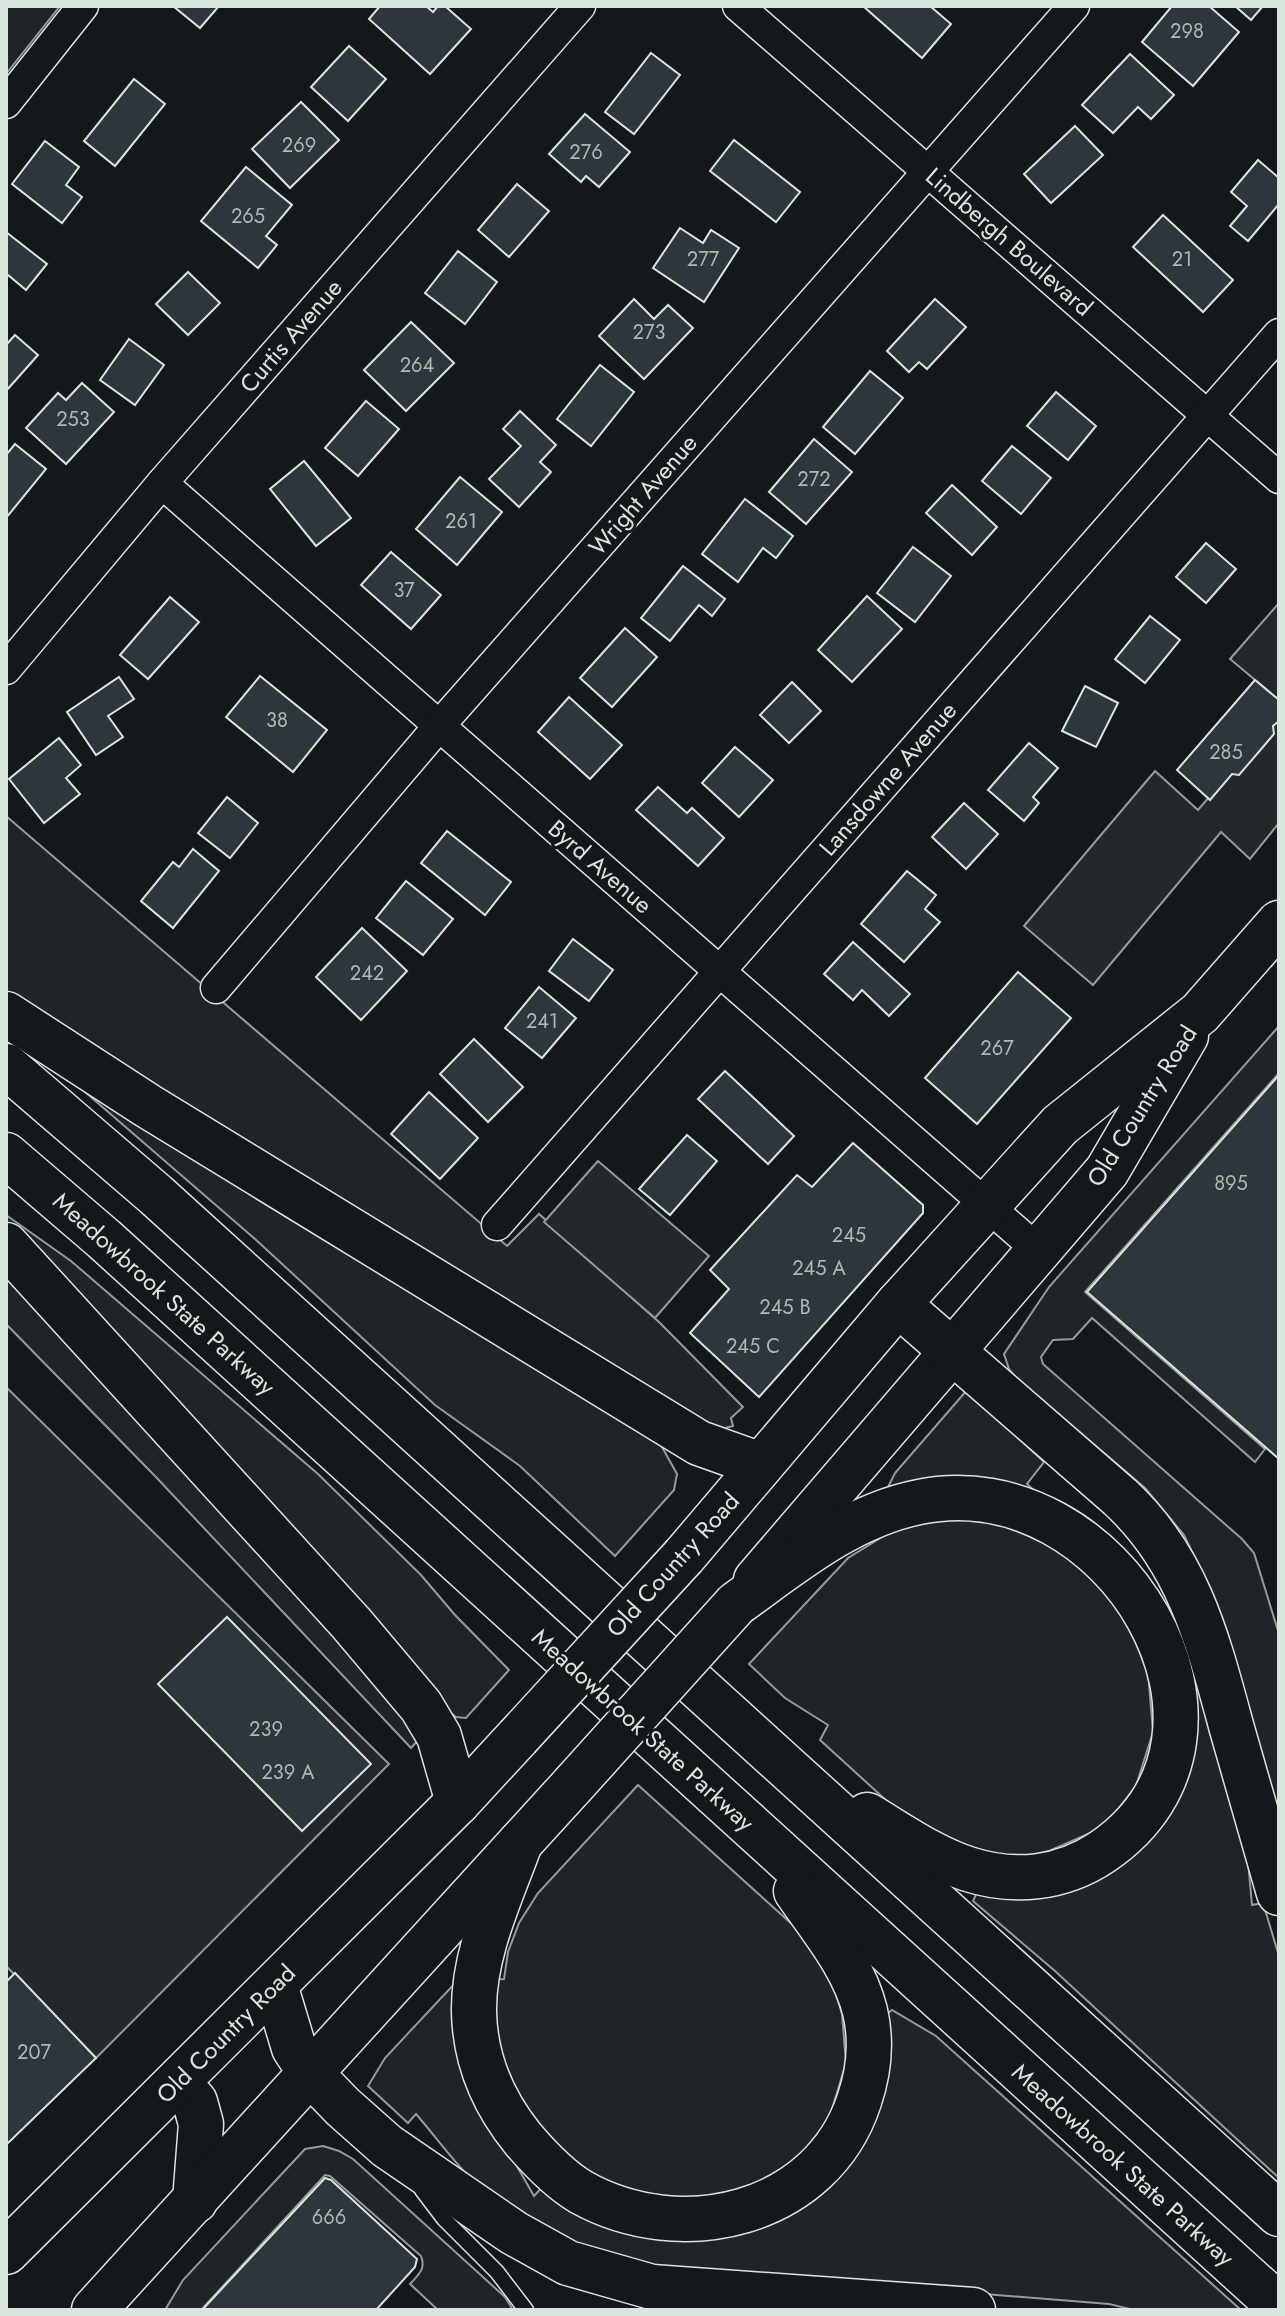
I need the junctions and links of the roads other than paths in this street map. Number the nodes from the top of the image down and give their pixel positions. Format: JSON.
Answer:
{"nodes":[{"id":1,"x":83,"y":6,"type":"edge"},
{"id":2,"x":580,"y":6,"type":"edge"},
{"id":3,"x":738,"y":6,"type":"edge"},
{"id":4,"x":1074,"y":6,"type":"edge"},
{"id":5,"x":6,"y":103,"type":"edge"},
{"id":6,"x":928,"y":171,"type":"junction"},
{"id":7,"x":1279,"y":334,"type":"edge"},
{"id":8,"x":1208,"y":415,"type":"junction"},
{"id":9,"x":1279,"y":478,"type":"edge"},
{"id":10,"x":162,"y":483,"type":"junction"},
{"id":11,"x":6,"y":669,"type":"edge"},
{"id":12,"x":439,"y":726,"type":"junction"},
{"id":13,"x":1279,"y":923,"type":"edge"},
{"id":14,"x":719,"y":971,"type":"junction"},
{"id":15,"x":216,"y":988,"type":"dead end"},
{"id":16,"x":1200,"y":1013,"type":"junction"},
{"id":17,"x":6,"y":1014,"type":"edge"},
{"id":18,"x":6,"y":1066,"type":"edge"},
{"id":19,"x":6,"y":1155,"type":"edge"},
{"id":20,"x":987,"y":1205,"type":"junction"},
{"id":21,"x":497,"y":1225,"type":"dead end"},
{"id":22,"x":6,"y":1245,"type":"edge"},
{"id":23,"x":1039,"y":1251,"type":"junction"},
{"id":24,"x":898,"y":1304,"type":"junction"},
{"id":25,"x":952,"y":1350,"type":"junction"},
{"id":26,"x":761,"y":1465,"type":"junction"},
{"id":27,"x":736,"y":1604,"type":"junction"},
{"id":28,"x":793,"y":1772,"type":"junction"},
{"id":29,"x":458,"y":1802,"type":"junction"},
{"id":30,"x":759,"y":1836,"type":"junction"},
{"id":31,"x":520,"y":1843,"type":"junction"},
{"id":32,"x":1279,"y":1893,"type":"edge"},
{"id":33,"x":275,"y":1985,"type":"junction"},
{"id":34,"x":311,"y":2074,"type":"junction"},
{"id":35,"x":178,"y":2083,"type":"junction"},
{"id":36,"x":387,"y":2146,"type":"junction"},
{"id":37,"x":195,"y":2201,"type":"junction"},
{"id":38,"x":1279,"y":2214,"type":"edge"},
{"id":39,"x":6,"y":2251,"type":"edge"},
{"id":40,"x":652,"y":2287,"type":"junction"},
{"id":41,"x":1279,"y":2306,"type":"edge"},
{"id":42,"x":94,"y":2310,"type":"edge"},
{"id":43,"x":526,"y":2310,"type":"edge"},
{"id":44,"x":598,"y":2310,"type":"edge"},
{"id":45,"x":973,"y":2310,"type":"edge"}],
"edges":[{"from":1,"to":5,"type":"street"},
{"from":2,"to":10,"type":"street","name":"Curtis Avenue"},
{"from":3,"to":6,"type":"street","name":"Lindbergh Boulevard"},
{"from":4,"to":6,"type":"street","name":"Wright Avenue"},
{"from":6,"to":8,"type":"street","name":"Lindbergh Boulevard"},
{"from":6,"to":12,"type":"street","name":"Wright Avenue"},
{"from":7,"to":8,"type":"street","name":"Lansdowne Avenue"},
{"from":8,"to":9,"type":"street","name":"Lindbergh Boulevard"},
{"from":8,"to":14,"type":"street","name":"Lansdowne Avenue"},
{"from":10,"to":11,"type":"street","name":"Curtis Avenue"},
{"from":10,"to":12,"type":"street","name":"Byrd Avenue"},
{"from":12,"to":14,"type":"street","name":"Byrd Avenue"},
{"from":12,"to":15,"type":"street","name":"Wright Avenue"},
{"from":13,"to":16,"type":"main road","name":"Old Country Road"},
{"from":14,"to":20,"type":"street","name":"Byrd Avenue"},
{"from":14,"to":21,"type":"street","name":"Lansdowne Avenue"},
{"from":16,"to":20,"type":"main road","name":"Old Country Road"},
{"from":16,"to":23,"type":"main road","name":"Old Country Road"},
{"from":17,"to":26,"type":"main road"},
{"from":18,"to":28,"type":"main road"},
{"from":19,"to":30,"type":"main road","name":"Meadowbrook State Parkway"},
{"from":20,"to":23,"type":"street","name":"Byrd Avenue"},
{"from":20,"to":24,"type":"main road","name":"Old Country Road"},
{"from":22,"to":29,"type":"main road"},
{"from":23,"to":25,"type":"main road","name":"Old Country Road"},
{"from":24,"to":25,"type":"main road"},
{"from":24,"to":26,"type":"main road","name":"Old Country Road"},
{"from":25,"to":27,"type":"main road","name":"Old Country Road"},
{"from":25,"to":32,"type":"main road"},
{"from":26,"to":29,"type":"main road","name":"Old Country Road","bridge":true},
{"from":27,"to":28,"type":"main road"},
{"from":27,"to":31,"type":"main road","name":"Old Country Road","bridge":true},
{"from":28,"to":38,"type":"main road"},
{"from":29,"to":33,"type":"main road","name":"Old Country Road"},
{"from":30,"to":31,"type":"main road"},
{"from":30,"to":41,"type":"main road","name":"Meadowbrook State Parkway"},
{"from":31,"to":34,"type":"main road","name":"Old Country Road"},
{"from":33,"to":34,"type":"main road"},
{"from":33,"to":35,"type":"main road","name":"Old Country Road"},
{"from":34,"to":36,"type":"main road"},
{"from":34,"to":37,"type":"main road","name":"Old Country Road"},
{"from":35,"to":37,"type":"main road"},
{"from":35,"to":39,"type":"main road","name":"Old Country Road"},
{"from":36,"to":40,"type":"main road"},
{"from":36,"to":43,"type":"lane"},
{"from":37,"to":42,"type":"main road","name":"Old Country Road"},
{"from":40,"to":44,"type":"main road"},
{"from":40,"to":45,"type":"main road"}]}
